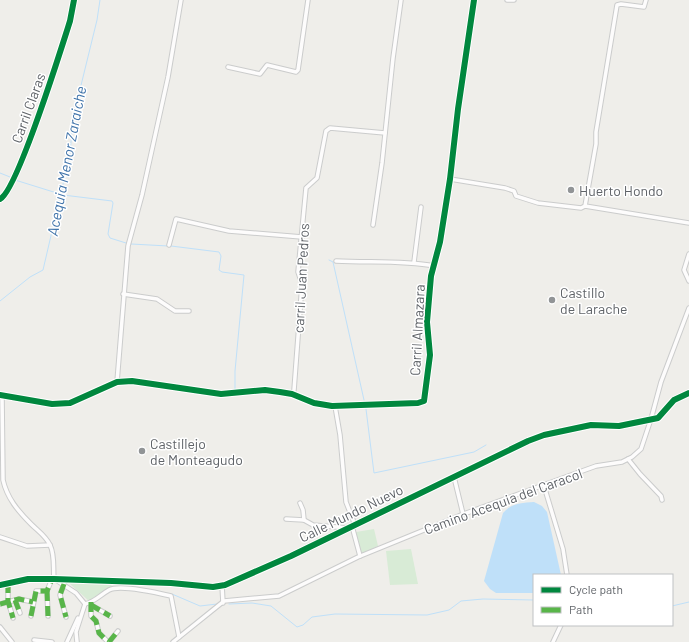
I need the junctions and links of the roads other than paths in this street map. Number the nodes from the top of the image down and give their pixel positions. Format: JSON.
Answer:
{"nodes":[{"id":1,"x":74,"y":0,"type":"edge"},
{"id":2,"x":181,"y":0,"type":"edge"},
{"id":3,"x":308,"y":0,"type":"edge"},
{"id":4,"x":401,"y":0,"type":"edge"},
{"id":5,"x":474,"y":0,"type":"edge"},
{"id":6,"x":507,"y":0,"type":"edge"},
{"id":7,"x":514,"y":0,"type":"edge"},
{"id":8,"x":646,"y":0,"type":"edge"},
{"id":9,"x":228,"y":67,"type":"dead end"},
{"id":10,"x":385,"y":133,"type":"junction"},
{"id":11,"x":450,"y":179,"type":"junction"},
{"id":12,"x":0,"y":199,"type":"edge"},
{"id":13,"x":585,"y":206,"type":"junction"},
{"id":14,"x":421,"y":207,"type":"dead end"},
{"id":15,"x":689,"y":223,"type":"edge"},
{"id":16,"x":372,"y":225,"type":"dead end"},
{"id":17,"x":302,"y":238,"type":"junction"},
{"id":18,"x":169,"y":245,"type":"dead end"},
{"id":19,"x":689,"y":254,"type":"edge"},
{"id":20,"x":336,"y":261,"type":"dead end"},
{"id":21,"x":414,"y":262,"type":"junction"},
{"id":22,"x":434,"y":266,"type":"junction"},
{"id":23,"x":689,"y":281,"type":"edge"},
{"id":24,"x":123,"y":294,"type":"junction"},
{"id":25,"x":689,"y":308,"type":"edge"},
{"id":26,"x":189,"y":312,"type":"dead end"},
{"id":27,"x":688,"y":318,"type":"edge"},
{"id":28,"x":117,"y":382,"type":"junction"},
{"id":29,"x":292,"y":394,"type":"junction"},
{"id":30,"x":689,"y":394,"type":"edge"},
{"id":31,"x":1,"y":395,"type":"edge"},
{"id":32,"x":336,"y":406,"type":"junction"},
{"id":33,"x":651,"y":419,"type":"junction"},
{"id":34,"x":628,"y":459,"type":"junction"},
{"id":35,"x":454,"y":478,"type":"junction"},
{"id":36,"x":544,"y":486,"type":"junction"},
{"id":37,"x":662,"y":500,"type":"dead end"},
{"id":38,"x":300,"y":503,"type":"dead end"},
{"id":39,"x":463,"y":514,"type":"junction"},
{"id":40,"x":286,"y":519,"type":"dead end"},
{"id":41,"x":304,"y":520,"type":"junction"},
{"id":42,"x":354,"y":525,"type":"junction"},
{"id":43,"x":348,"y":528,"type":"junction"},
{"id":44,"x":0,"y":537,"type":"edge"},
{"id":45,"x":50,"y":544,"type":"junction"},
{"id":46,"x":360,"y":556,"type":"junction"},
{"id":47,"x":567,"y":574,"type":"edge"},
{"id":48,"x":53,"y":579,"type":"junction"},
{"id":49,"x":8,"y":583,"type":"junction"},
{"id":50,"x":0,"y":584,"type":"edge"},
{"id":51,"x":64,"y":584,"type":"junction"},
{"id":52,"x":222,"y":585,"type":"junction"},
{"id":53,"x":47,"y":591,"type":"junction"},
{"id":54,"x":15,"y":600,"type":"junction"},
{"id":55,"x":8,"y":601,"type":"junction"},
{"id":56,"x":33,"y":602,"type":"junction"},
{"id":57,"x":224,"y":602,"type":"junction"},
{"id":58,"x":0,"y":604,"type":"edge"},
{"id":59,"x":84,"y":604,"type":"junction"},
{"id":60,"x":91,"y":604,"type":"junction"},
{"id":61,"x":82,"y":612,"type":"junction"},
{"id":62,"x":20,"y":613,"type":"dead end"},
{"id":63,"x":31,"y":616,"type":"dead end"},
{"id":64,"x":48,"y":616,"type":"dead end"},
{"id":65,"x":110,"y":616,"type":"dead end"},
{"id":66,"x":66,"y":617,"type":"dead end"},
{"id":67,"x":13,"y":618,"type":"dead end"},
{"id":68,"x":561,"y":626,"type":"edge"},
{"id":69,"x":0,"y":627,"type":"edge"},
{"id":70,"x":118,"y":631,"type":"dead end"},
{"id":71,"x":179,"y":637,"type":"junction"},
{"id":72,"x":34,"y":640,"type":"dead end"},
{"id":73,"x":12,"y":642,"type":"edge"},
{"id":74,"x":52,"y":642,"type":"edge"},
{"id":75,"x":67,"y":642,"type":"edge"},
{"id":76,"x":77,"y":642,"type":"edge"},
{"id":77,"x":109,"y":642,"type":"edge"},
{"id":78,"x":173,"y":642,"type":"edge"},
{"id":79,"x":553,"y":642,"type":"edge"}],
"edges":[{"from":1,"to":12,"type":"street","name":"Carril Claras"},
{"from":2,"to":24,"type":"street"},
{"from":3,"to":9,"type":"street"},
{"from":4,"to":10,"type":"street"},
{"from":5,"to":11,"type":"street","name":"Carril Almazara"},
{"from":6,"to":7,"type":"street"},
{"from":8,"to":13,"type":"street"},
{"from":10,"to":16,"type":"street"},
{"from":10,"to":17,"type":"street","name":"carril Juan Pedros"},
{"from":11,"to":13,"type":"street"},
{"from":11,"to":22,"type":"street","name":"Carril Almazara"},
{"from":13,"to":15,"type":"street"},
{"from":14,"to":21,"type":"street"},
{"from":17,"to":18,"type":"street"},
{"from":17,"to":29,"type":"street","name":"carril Juan Pedros"},
{"from":19,"to":23,"type":"street"},
{"from":20,"to":21,"type":"street"},
{"from":21,"to":22,"type":"street"},
{"from":22,"to":32,"type":"street","name":"Carril Almazara"},
{"from":24,"to":26,"type":"street"},
{"from":24,"to":28,"type":"street"},
{"from":25,"to":27,"type":"street","name":"Camino Acequia del Caracol"},
{"from":27,"to":33,"type":"street","name":"Camino Acequia del Caracol"},
{"from":28,"to":29,"type":"street","name":"Carril Almazara"},
{"from":28,"to":31,"type":"street","name":"Carril Almazara"},
{"from":29,"to":32,"type":"street","name":"Carril Almazara"},
{"from":30,"to":33,"type":"street"},
{"from":31,"to":45,"type":"street"},
{"from":32,"to":42,"type":"street"},
{"from":33,"to":34,"type":"street","name":"Camino Acequia del Caracol"},
{"from":33,"to":35,"type":"street","name":"Calle Mundo Nuevo"},
{"from":34,"to":36,"type":"street","name":"Camino Acequia del Caracol"},
{"from":34,"to":37,"type":"street"},
{"from":35,"to":39,"type":"street"},
{"from":35,"to":42,"type":"street","name":"Calle Mundo Nuevo"},
{"from":36,"to":39,"type":"street","name":"Camino Acequia del Caracol"},
{"from":36,"to":47,"type":"street"},
{"from":38,"to":41,"type":"street"},
{"from":39,"to":46,"type":"street","name":"Camino Acequia del Caracol"},
{"from":40,"to":41,"type":"street"},
{"from":41,"to":43,"type":"street"},
{"from":42,"to":43,"type":"street","name":"Calle Mundo Nuevo"},
{"from":42,"to":46,"type":"street"},
{"from":43,"to":52,"type":"street","name":"Calle Mundo Nuevo"},
{"from":44,"to":45,"type":"street"},
{"from":45,"to":48,"type":"street"},
{"from":46,"to":57,"type":"street","name":"Camino Acequia del Caracol"},
{"from":48,"to":49,"type":"street","name":"Calle Mundo Nuevo"},
{"from":48,"to":51,"type":"street"},
{"from":48,"to":52,"type":"street","name":"Calle Mundo Nuevo"},
{"from":48,"to":53,"type":"street"},
{"from":49,"to":50,"type":"street","name":"Calle Mundo Nuevo"},
{"from":49,"to":55,"type":"street"},
{"from":51,"to":59,"type":"street"},
{"from":51,"to":66,"type":"street"},
{"from":52,"to":57,"type":"street"},
{"from":53,"to":56,"type":"street"},
{"from":53,"to":64,"type":"street"},
{"from":54,"to":55,"type":"street"},
{"from":54,"to":56,"type":"street"},
{"from":54,"to":62,"type":"street"},
{"from":55,"to":58,"type":"street"},
{"from":55,"to":67,"type":"street"},
{"from":56,"to":63,"type":"street"},
{"from":57,"to":71,"type":"street"},
{"from":59,"to":60,"type":"street"},
{"from":59,"to":61,"type":"street"},
{"from":60,"to":65,"type":"street"},
{"from":60,"to":71,"type":"street"},
{"from":60,"to":77,"type":"street"},
{"from":61,"to":75,"type":"street"},
{"from":61,"to":76,"type":"street"},
{"from":68,"to":79,"type":"street"},
{"from":69,"to":73,"type":"street"},
{"from":70,"to":77,"type":"street"},
{"from":71,"to":78,"type":"street"},
{"from":72,"to":74,"type":"street"}]}
